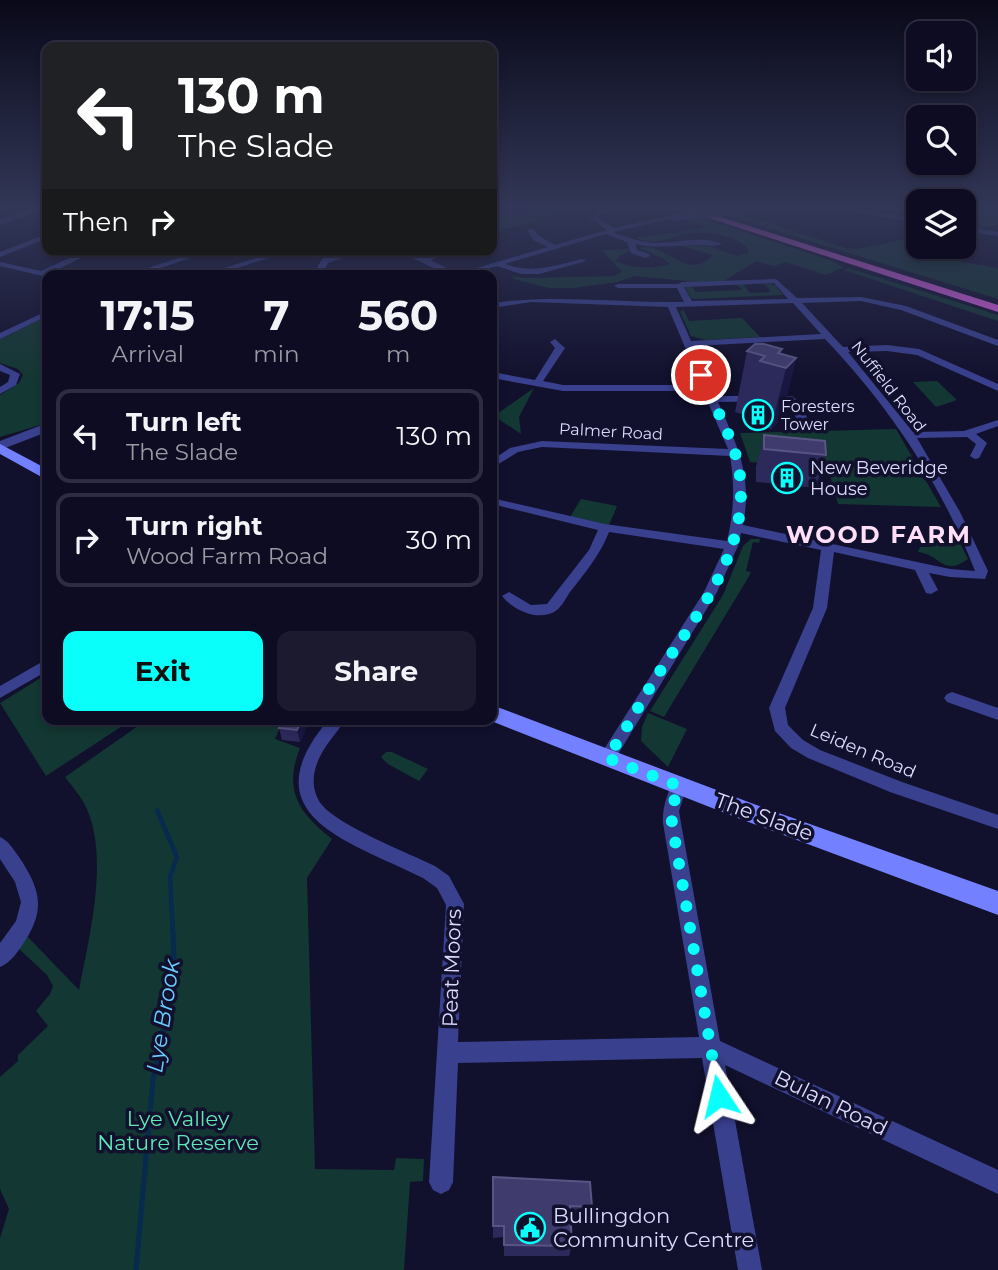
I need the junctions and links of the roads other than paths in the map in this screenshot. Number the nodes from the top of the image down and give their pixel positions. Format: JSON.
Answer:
{"nodes":[{"id":1,"x":6,"y":265,"type":"edge"},
{"id":2,"x":248,"y":265,"type":"edge"},
{"id":3,"x":504,"y":265,"type":"edge"},
{"id":4,"x":567,"y":265,"type":"edge"},
{"id":5,"x":854,"y":265,"type":"edge"},
{"id":6,"x":878,"y":265,"type":"edge"},
{"id":7,"x":258,"y":270,"type":"dead end"},
{"id":8,"x":42,"y":273,"type":"edge"},
{"id":9,"x":624,"y":285,"type":"dead end"},
{"id":10,"x":680,"y":286,"type":"junction"},
{"id":11,"x":794,"y":301,"type":"junction"},
{"id":12,"x":998,"y":303,"type":"edge"},
{"id":13,"x":497,"y":304,"type":"edge"},
{"id":14,"x":689,"y":304,"type":"junction"},
{"id":15,"x":671,"y":305,"type":"junction"},
{"id":16,"x":998,"y":309,"type":"edge"},
{"id":17,"x":42,"y":316,"type":"edge"},
{"id":18,"x":0,"y":322,"type":"edge"},
{"id":19,"x":19,"y":327,"type":"junction"},
{"id":20,"x":0,"y":336,"type":"edge"},
{"id":21,"x":827,"y":336,"type":"junction"},
{"id":22,"x":555,"y":342,"type":"dead end"},
{"id":23,"x":998,"y":343,"type":"edge"},
{"id":24,"x":687,"y":344,"type":"junction"},
{"id":25,"x":841,"y":350,"type":"junction"},
{"id":26,"x":0,"y":367,"type":"edge"},
{"id":27,"x":497,"y":377,"type":"edge"},
{"id":28,"x":537,"y":384,"type":"junction"},
{"id":29,"x":998,"y":388,"type":"edge"},
{"id":30,"x":0,"y":391,"type":"edge"},
{"id":31,"x":709,"y":394,"type":"junction"},
{"id":32,"x":998,"y":423,"type":"edge"},
{"id":33,"x":42,"y":429,"type":"edge"},
{"id":34,"x":809,"y":430,"type":"dead end"},
{"id":35,"x":970,"y":433,"type":"junction"},
{"id":36,"x":910,"y":435,"type":"junction"},
{"id":37,"x":0,"y":447,"type":"edge"},
{"id":38,"x":735,"y":453,"type":"junction"},
{"id":39,"x":975,"y":456,"type":"dead end"},
{"id":40,"x":497,"y":462,"type":"edge"},
{"id":41,"x":42,"y":472,"type":"edge"},
{"id":42,"x":497,"y":502,"type":"edge"},
{"id":43,"x":605,"y":528,"type":"junction"},
{"id":44,"x":737,"y":528,"type":"junction"},
{"id":45,"x":942,"y":536,"type":"tunnel mouth"},
{"id":46,"x":959,"y":536,"type":"dead end"},
{"id":47,"x":832,"y":540,"type":"junction"},
{"id":48,"x":732,"y":547,"type":"junction"},
{"id":49,"x":920,"y":567,"type":"junction"},
{"id":50,"x":931,"y":590,"type":"dead end"},
{"id":51,"x":509,"y":596,"type":"dead end"},
{"id":52,"x":42,"y":667,"type":"edge"},
{"id":53,"x":0,"y":693,"type":"edge"},
{"id":54,"x":952,"y":698,"type":"dead end"},
{"id":55,"x":998,"y":714,"type":"edge"},
{"id":56,"x":497,"y":715,"type":"edge"},
{"id":57,"x":333,"y":725,"type":"edge"},
{"id":58,"x":607,"y":758,"type":"junction"},
{"id":59,"x":679,"y":786,"type":"junction"},
{"id":60,"x":998,"y":822,"type":"edge"},
{"id":61,"x":0,"y":845,"type":"edge"},
{"id":62,"x":998,"y":903,"type":"edge"},
{"id":63,"x":0,"y":958,"type":"edge"},
{"id":64,"x":710,"y":1047,"type":"junction"},
{"id":65,"x":449,"y":1053,"type":"junction"},
{"id":66,"x":441,"y":1182,"type":"dead end"},
{"id":67,"x":998,"y":1182,"type":"edge"},
{"id":68,"x":750,"y":1270,"type":"edge"}],
"edges":[{"from":1,"to":8,"type":"street"},
{"from":2,"to":7,"type":"street"},
{"from":3,"to":4,"type":"street"},
{"from":5,"to":16,"type":"highway"},
{"from":6,"to":12,"type":"highway"},
{"from":9,"to":10,"type":"street"},
{"from":10,"to":11,"type":"street","name":"Nuffield Road"},
{"from":10,"to":14,"type":"street"},
{"from":11,"to":14,"type":"street"},
{"from":11,"to":21,"type":"street","name":"Nuffield Road"},
{"from":11,"to":23,"type":"street"},
{"from":13,"to":15,"type":"street"},
{"from":14,"to":15,"type":"street"},
{"from":15,"to":24,"type":"street"},
{"from":17,"to":19,"type":"street"},
{"from":18,"to":19,"type":"street"},
{"from":19,"to":20,"type":"street"},
{"from":21,"to":24,"type":"street"},
{"from":21,"to":25,"type":"street","name":"Nuffield Road"},
{"from":22,"to":28,"type":"street"},
{"from":24,"to":31,"type":"street"},
{"from":25,"to":29,"type":"street"},
{"from":25,"to":36,"type":"street","name":"Nuffield Road"},
{"from":26,"to":30,"type":"street"},
{"from":27,"to":28,"type":"street"},
{"from":28,"to":31,"type":"street"},
{"from":31,"to":34,"type":"street"},
{"from":31,"to":38,"type":"street"},
{"from":32,"to":35,"type":"street"},
{"from":33,"to":37,"type":"street"},
{"from":35,"to":36,"type":"street"},
{"from":35,"to":39,"type":"street"},
{"from":36,"to":49,"type":"street","name":"Nuffield Road"},
{"from":37,"to":41,"type":"main road"},
{"from":38,"to":40,"type":"street","name":"Palmer Road"},
{"from":38,"to":44,"type":"street"},
{"from":42,"to":43,"type":"street"},
{"from":43,"to":48,"type":"street"},
{"from":43,"to":51,"type":"street"},
{"from":44,"to":47,"type":"street"},
{"from":44,"to":48,"type":"street"},
{"from":45,"to":46,"type":"street"},
{"from":47,"to":49,"type":"street"},
{"from":47,"to":60,"type":"street","name":"Leiden Road"},
{"from":48,"to":58,"type":"street"},
{"from":49,"to":50,"type":"street"},
{"from":52,"to":53,"type":"street"},
{"from":54,"to":55,"type":"street"},
{"from":56,"to":58,"type":"main road","name":"The Slade"},
{"from":57,"to":65,"type":"street","name":"Peat Moors"},
{"from":58,"to":59,"type":"main road","name":"The Slade"},
{"from":59,"to":62,"type":"main road","name":"The Slade"},
{"from":59,"to":64,"type":"street"},
{"from":61,"to":63,"type":"street"},
{"from":64,"to":65,"type":"street","name":"Bulan Road"},
{"from":64,"to":67,"type":"street","name":"Bulan Road"},
{"from":64,"to":68,"type":"street"},
{"from":65,"to":66,"type":"street","name":"Peat Moors"}]}
